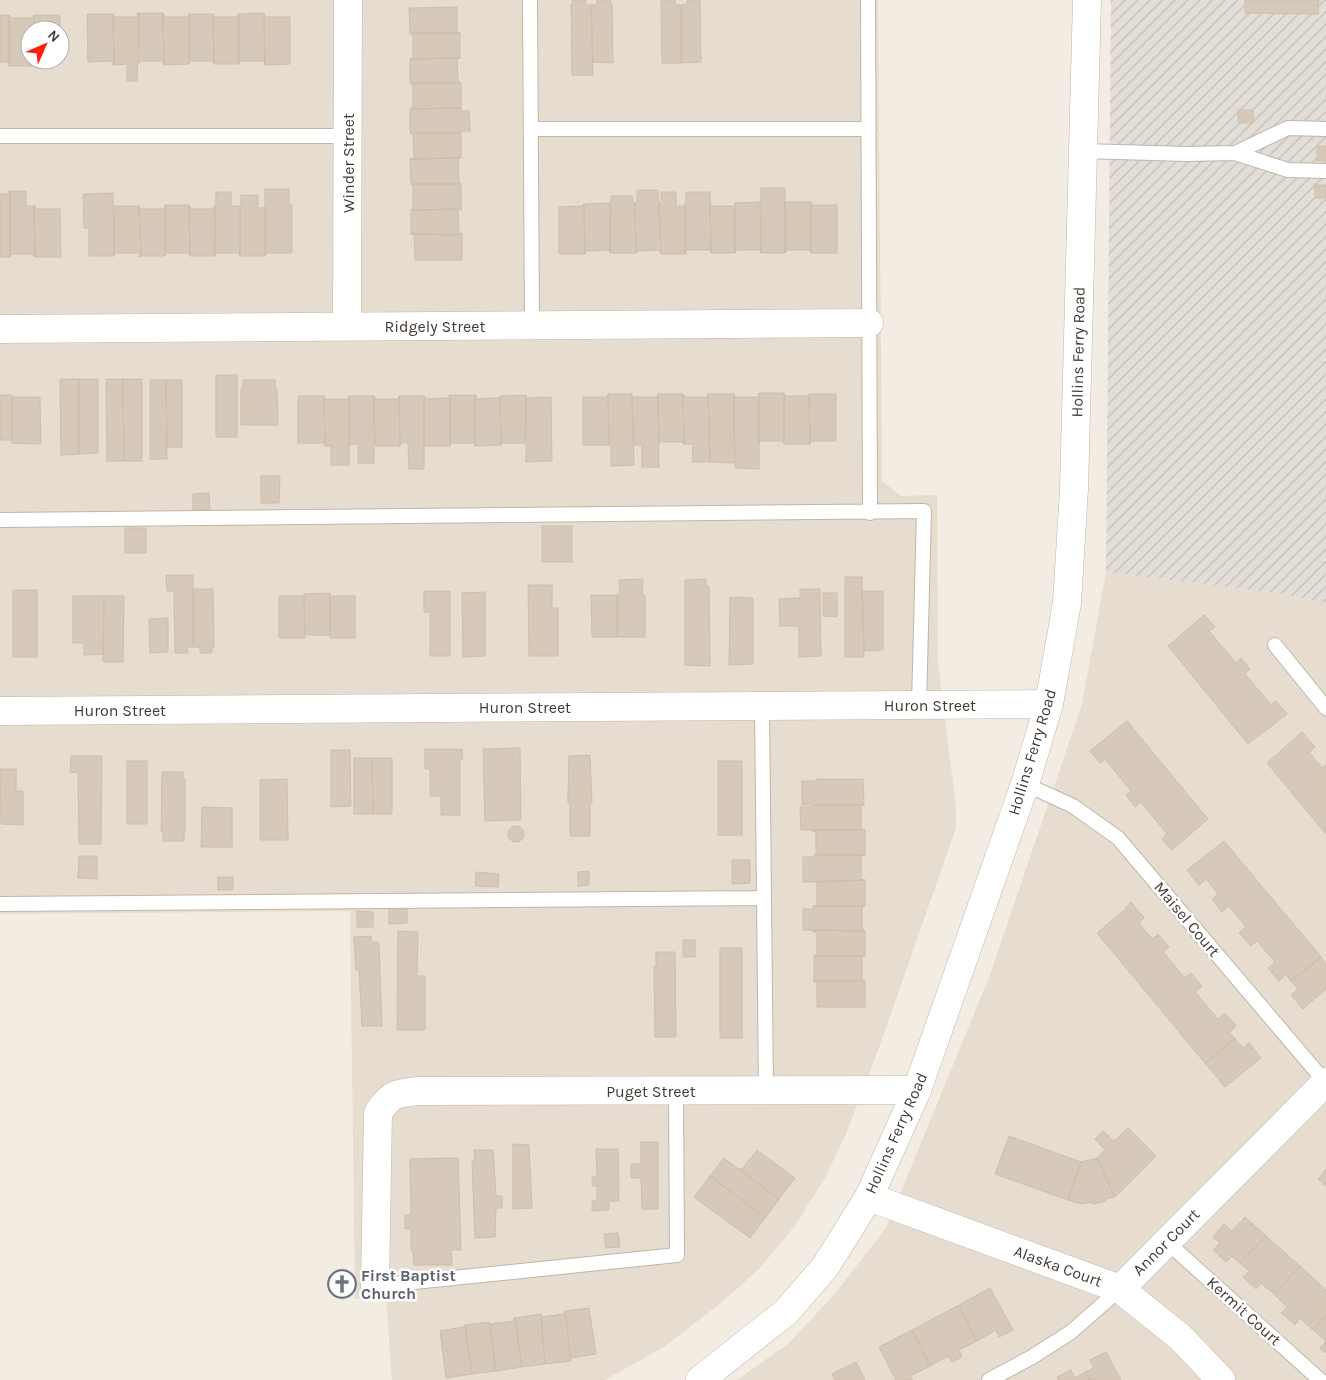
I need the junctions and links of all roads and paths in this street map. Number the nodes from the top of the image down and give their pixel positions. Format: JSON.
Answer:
{"nodes":[{"id":1,"x":348,"y":0,"type":"edge"},
{"id":2,"x":530,"y":0,"type":"edge"},
{"id":3,"x":868,"y":0,"type":"edge"},
{"id":4,"x":1087,"y":0,"type":"edge"},
{"id":5,"x":531,"y":129,"type":"junction"},
{"id":6,"x":869,"y":129,"type":"junction"},
{"id":7,"x":1326,"y":129,"type":"edge"},
{"id":8,"x":0,"y":136,"type":"edge"},
{"id":9,"x":348,"y":136,"type":"junction"},
{"id":10,"x":1083,"y":151,"type":"junction"},
{"id":11,"x":1235,"y":153,"type":"junction"},
{"id":12,"x":1326,"y":171,"type":"edge"},
{"id":13,"x":869,"y":323,"type":"junction"},
{"id":14,"x":532,"y":325,"type":"junction"},
{"id":15,"x":347,"y":326,"type":"junction"},
{"id":16,"x":0,"y":328,"type":"edge"},
{"id":17,"x":870,"y":513,"type":"junction"},
{"id":18,"x":0,"y":520,"type":"edge"},
{"id":19,"x":1275,"y":646,"type":"dead end"},
{"id":20,"x":1049,"y":704,"type":"junction"},
{"id":21,"x":919,"y":705,"type":"junction"},
{"id":22,"x":762,"y":706,"type":"junction"},
{"id":23,"x":1326,"y":708,"type":"edge"},
{"id":24,"x":0,"y":711,"type":"edge"},
{"id":25,"x":1025,"y":784,"type":"junction"},
{"id":26,"x":764,"y":898,"type":"junction"},
{"id":27,"x":0,"y":904,"type":"edge"},
{"id":28,"x":1326,"y":1082,"type":"edge"},
{"id":29,"x":766,"y":1090,"type":"junction"},
{"id":30,"x":917,"y":1090,"type":"junction"},
{"id":31,"x":676,"y":1091,"type":"junction"},
{"id":32,"x":869,"y":1197,"type":"junction"},
{"id":33,"x":1167,"y":1242,"type":"junction"},
{"id":34,"x":375,"y":1286,"type":"joint"},
{"id":35,"x":1120,"y":1289,"type":"junction"},
{"id":36,"x":700,"y":1380,"type":"edge"},
{"id":37,"x":989,"y":1380,"type":"edge"},
{"id":38,"x":1221,"y":1380,"type":"edge"},
{"id":39,"x":1320,"y":1380,"type":"edge"}],
"edges":[{"from":1,"to":9,"type":"street","name":"Winder Street"},
{"from":2,"to":5,"type":"lane"},
{"from":3,"to":6,"type":"lane"},
{"from":4,"to":10,"type":"street","name":"Hollins Ferry Road"},
{"from":5,"to":6,"type":"lane"},
{"from":5,"to":14,"type":"lane"},
{"from":6,"to":13,"type":"lane"},
{"from":7,"to":11,"type":"lane"},
{"from":8,"to":9,"type":"lane"},
{"from":9,"to":15,"type":"street","name":"Winder Street"},
{"from":10,"to":11,"type":"lane"},
{"from":10,"to":20,"type":"street","name":"Hollins Ferry Road"},
{"from":11,"to":12,"type":"lane"},
{"from":13,"to":14,"type":"street","name":"Ridgely Street"},
{"from":13,"to":17,"type":"lane"},
{"from":14,"to":15,"type":"street","name":"Ridgely Street"},
{"from":15,"to":16,"type":"street","name":"Ridgely Street"},
{"from":17,"to":18,"type":"lane"},
{"from":17,"to":21,"type":"lane"},
{"from":19,"to":23,"type":"lane"},
{"from":20,"to":21,"type":"street","name":"Huron Street"},
{"from":20,"to":25,"type":"street","name":"Hollins Ferry Road"},
{"from":21,"to":22,"type":"street","name":"Huron Street"},
{"from":22,"to":24,"type":"street","name":"Huron Street"},
{"from":22,"to":26,"type":"lane"},
{"from":25,"to":28,"type":"lane","name":"Maisel Court"},
{"from":25,"to":30,"type":"street","name":"Hollins Ferry Road"},
{"from":26,"to":27,"type":"lane"},
{"from":26,"to":29,"type":"lane"},
{"from":28,"to":33,"type":"street","name":"Annor Court"},
{"from":29,"to":30,"type":"street","name":"Puget Street"},
{"from":29,"to":31,"type":"street","name":"Puget Street"},
{"from":30,"to":32,"type":"street","name":"Hollins Ferry Road"},
{"from":31,"to":34,"type":"lane"},
{"from":31,"to":34,"type":"street","name":"Puget Street"},
{"from":32,"to":35,"type":"street","name":"Alaska Court"},
{"from":32,"to":36,"type":"street","name":"Hollins Ferry Road"},
{"from":33,"to":35,"type":"street","name":"Annor Court"},
{"from":33,"to":39,"type":"lane","name":"Kermit Court"},
{"from":35,"to":37,"type":"lane","name":"Annor Court"},
{"from":35,"to":38,"type":"street","name":"Alaska Court"}]}
